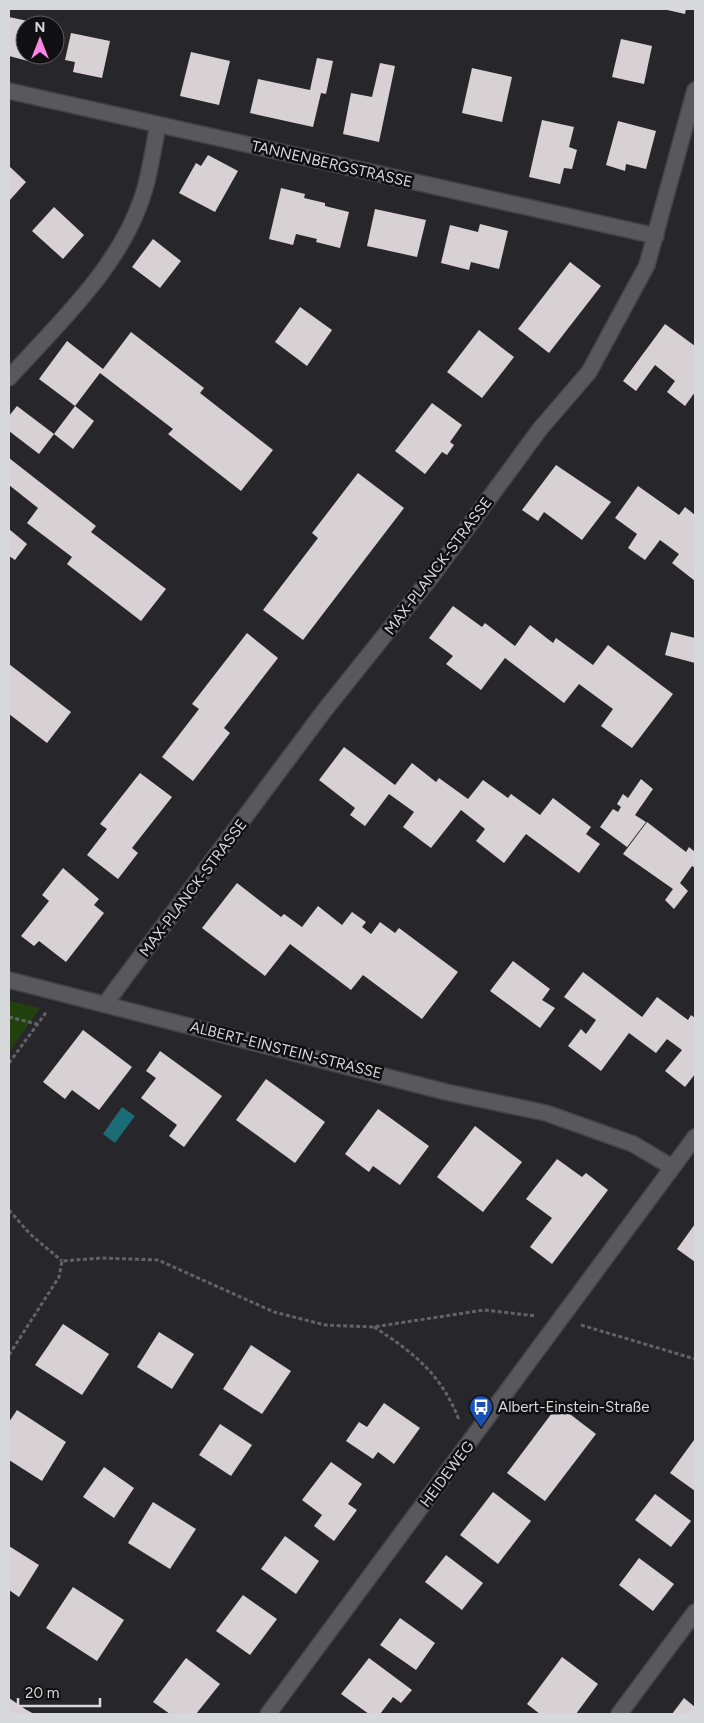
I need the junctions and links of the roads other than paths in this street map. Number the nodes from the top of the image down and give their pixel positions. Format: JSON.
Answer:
{"nodes":[{"id":1,"x":695,"y":90,"type":"edge"},
{"id":2,"x":9,"y":91,"type":"edge"},
{"id":3,"x":158,"y":125,"type":"junction"},
{"id":4,"x":656,"y":236,"type":"junction"},
{"id":5,"x":9,"y":378,"type":"edge"},
{"id":6,"x":9,"y":980,"type":"edge"},
{"id":7,"x":105,"y":1004,"type":"junction"},
{"id":8,"x":695,"y":1137,"type":"edge"},
{"id":9,"x":672,"y":1167,"type":"junction"},
{"id":10,"x":695,"y":1612,"type":"edge"},
{"id":11,"x":268,"y":1714,"type":"edge"},
{"id":12,"x":619,"y":1714,"type":"edge"}],
"edges":[{"from":1,"to":4,"type":"street","name":"MAX-PLANCK-STRASSE"},
{"from":2,"to":3,"type":"street","name":"TANNENBERGSTRASSE"},
{"from":3,"to":4,"type":"street","name":"TANNENBERGSTRASSE"},
{"from":3,"to":5,"type":"street"},
{"from":4,"to":7,"type":"street","name":"MAX-PLANCK-STRASSE"},
{"from":6,"to":7,"type":"street","name":"ALBERT-EINSTEIN-STRASSE"},
{"from":7,"to":9,"type":"street","name":"ALBERT-EINSTEIN-STRASSE"},
{"from":8,"to":9,"type":"street","name":"HEIDEWEG"},
{"from":9,"to":11,"type":"street","name":"HEIDEWEG"},
{"from":10,"to":12,"type":"street"}]}
